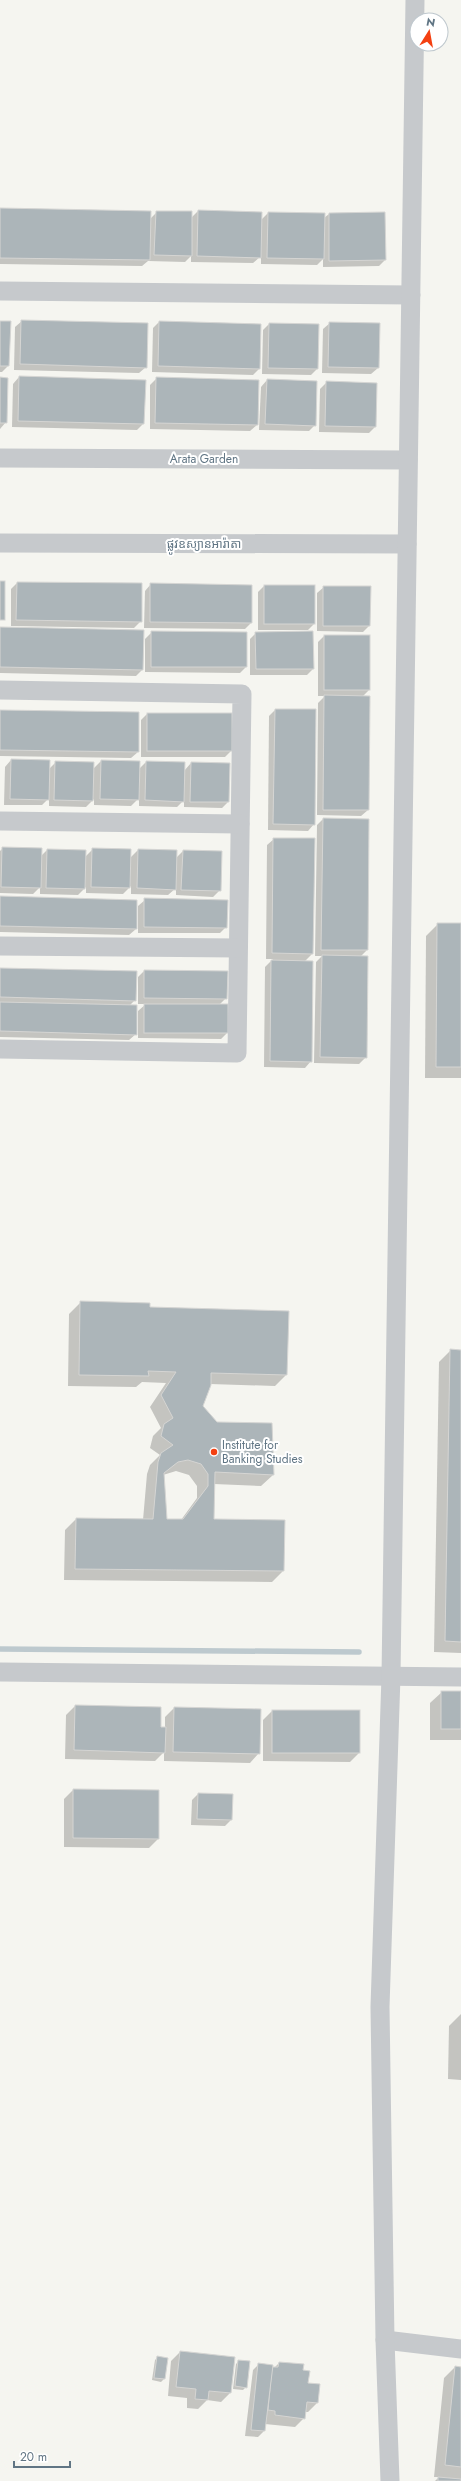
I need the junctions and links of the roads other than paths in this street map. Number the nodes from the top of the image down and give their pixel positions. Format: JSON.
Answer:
{"nodes":[{"id":1,"x":415,"y":0,"type":"edge"},
{"id":2,"x":0,"y":291,"type":"edge"},
{"id":3,"x":411,"y":295,"type":"junction"},
{"id":4,"x":0,"y":458,"type":"edge"},
{"id":5,"x":408,"y":460,"type":"junction"},
{"id":6,"x":0,"y":543,"type":"edge"},
{"id":7,"x":407,"y":544,"type":"junction"},
{"id":8,"x":0,"y":690,"type":"edge"},
{"id":9,"x":0,"y":821,"type":"edge"},
{"id":10,"x":240,"y":824,"type":"junction"},
{"id":11,"x":0,"y":946,"type":"edge"},
{"id":12,"x":238,"y":948,"type":"junction"},
{"id":13,"x":0,"y":1049,"type":"edge"},
{"id":14,"x":0,"y":1672,"type":"edge"},
{"id":15,"x":391,"y":1676,"type":"junction"},
{"id":16,"x":461,"y":1677,"type":"edge"},
{"id":17,"x":385,"y":2340,"type":"junction"},
{"id":18,"x":461,"y":2348,"type":"edge"},
{"id":19,"x":390,"y":2481,"type":"edge"}],
"edges":[{"from":1,"to":3,"type":"street"},
{"from":2,"to":3,"type":"street"},
{"from":3,"to":5,"type":"street"},
{"from":4,"to":5,"type":"street","name":"Arata Garden"},
{"from":5,"to":7,"type":"street"},
{"from":6,"to":7,"type":"street","name":"ផ្លូវឧស្យានអារ៉ាតា"},
{"from":7,"to":15,"type":"street"},
{"from":8,"to":10,"type":"street"},
{"from":9,"to":10,"type":"street"},
{"from":10,"to":12,"type":"street"},
{"from":11,"to":12,"type":"street"},
{"from":12,"to":13,"type":"street"},
{"from":14,"to":15,"type":"street"},
{"from":15,"to":16,"type":"street"},
{"from":15,"to":17,"type":"street"},
{"from":17,"to":18,"type":"street"},
{"from":17,"to":19,"type":"street"}]}
